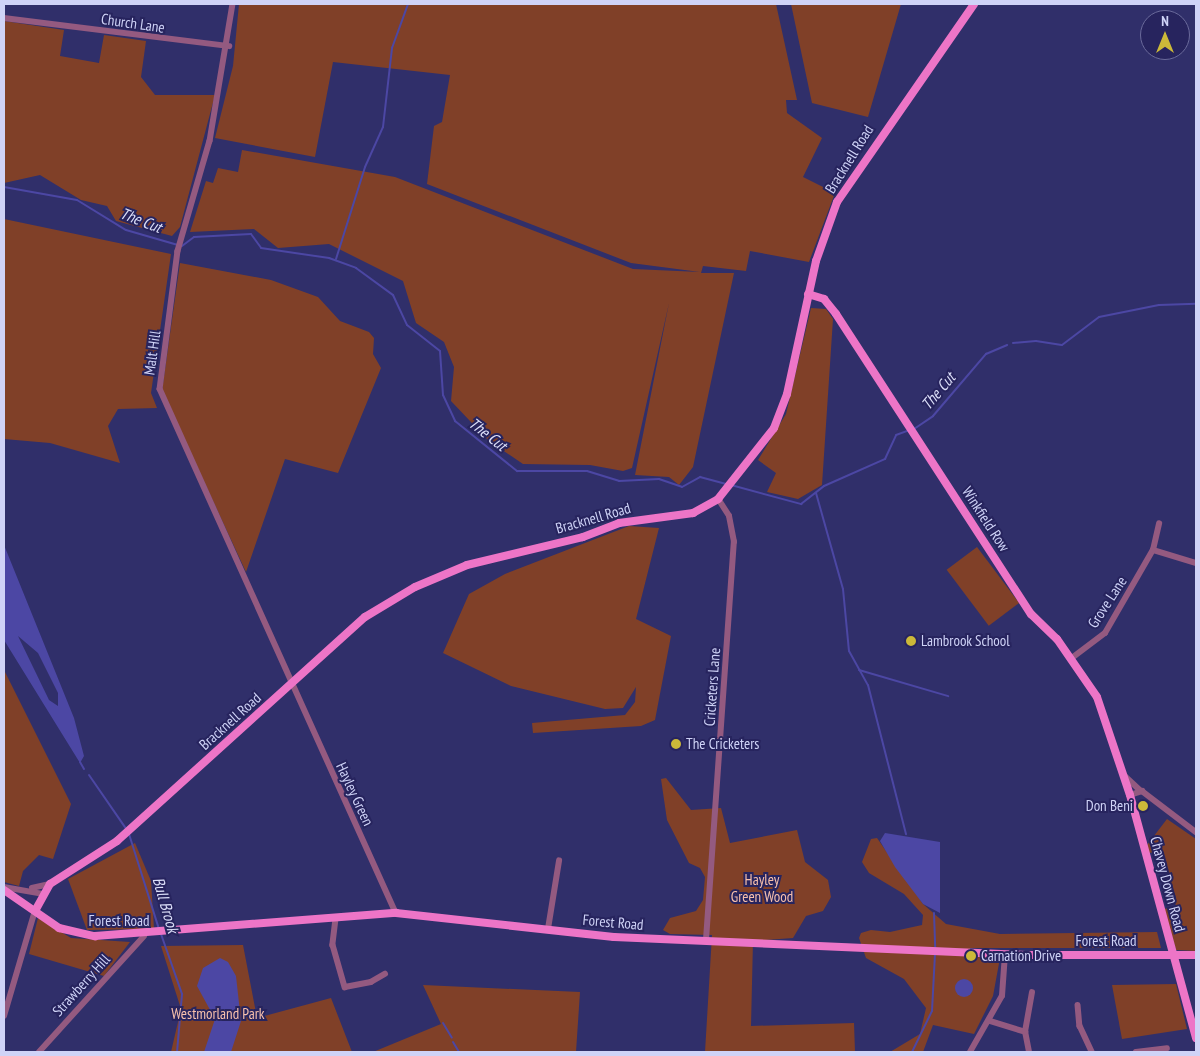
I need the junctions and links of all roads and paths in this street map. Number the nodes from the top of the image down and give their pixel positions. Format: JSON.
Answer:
{"nodes":[{"id":1,"x":234,"y":4,"type":"edge"},
{"id":2,"x":974,"y":4,"type":"edge"},
{"id":3,"x":4,"y":18,"type":"edge"},
{"id":4,"x":229,"y":46,"type":"junction"},
{"id":5,"x":808,"y":294,"type":"junction"},
{"id":6,"x":718,"y":499,"type":"junction"},
{"id":7,"x":1159,"y":524,"type":"dead end"},
{"id":8,"x":1153,"y":550,"type":"junction"},
{"id":9,"x":1196,"y":564,"type":"edge"},
{"id":10,"x":1072,"y":658,"type":"junction"},
{"id":11,"x":291,"y":685,"type":"junction"},
{"id":12,"x":1121,"y":772,"type":"junction"},
{"id":13,"x":1142,"y":791,"type":"junction"},
{"id":14,"x":1130,"y":795,"type":"junction"},
{"id":15,"x":1196,"y":832,"type":"edge"},
{"id":16,"x":559,"y":861,"type":"dead end"},
{"id":17,"x":50,"y":884,"type":"junction"},
{"id":18,"x":4,"y":889,"type":"edge"},
{"id":19,"x":27,"y":889,"type":"junction"},
{"id":20,"x":42,"y":894,"type":"junction"},
{"id":21,"x":35,"y":911,"type":"junction"},
{"id":22,"x":396,"y":913,"type":"junction"},
{"id":23,"x":336,"y":919,"type":"junction"},
{"id":24,"x":548,"y":930,"type":"junction"},
{"id":25,"x":144,"y":936,"type":"junction"},
{"id":26,"x":706,"y":940,"type":"junction"},
{"id":27,"x":1005,"y":954,"type":"junction"},
{"id":28,"x":1174,"y":954,"type":"junction"},
{"id":29,"x":1196,"y":954,"type":"edge"},
{"id":30,"x":385,"y":974,"type":"dead end"},
{"id":31,"x":1032,"y":993,"type":"dead end"},
{"id":32,"x":1078,"y":1005,"type":"dead end"},
{"id":33,"x":4,"y":1016,"type":"edge"},
{"id":34,"x":990,"y":1021,"type":"junction"},
{"id":35,"x":1025,"y":1032,"type":"junction"},
{"id":36,"x":1196,"y":1038,"type":"edge"},
{"id":37,"x":1167,"y":1048,"type":"dead end"},
{"id":38,"x":1139,"y":1051,"type":"edge"},
{"id":39,"x":39,"y":1052,"type":"edge"},
{"id":40,"x":970,"y":1052,"type":"edge"},
{"id":41,"x":1029,"y":1052,"type":"edge"},
{"id":42,"x":1092,"y":1052,"type":"edge"}],
"edges":[{"from":1,"to":4,"type":"street","name":"Malt Hill"},
{"from":2,"to":5,"type":"main road","name":"Bracknell Road"},
{"from":3,"to":4,"type":"street","name":"Church Lane"},
{"from":4,"to":11,"type":"street","name":"Malt Hill"},
{"from":5,"to":6,"type":"main road","name":"Bracknell Road"},
{"from":5,"to":10,"type":"main road","name":"Winkfield Row"},
{"from":6,"to":11,"type":"main road","name":"Bracknell Road"},
{"from":6,"to":26,"type":"street","name":"Cricketers Lane"},
{"from":7,"to":8,"type":"street","name":"Grove Lane"},
{"from":8,"to":9,"type":"street"},
{"from":8,"to":10,"type":"street","name":"Grove Lane"},
{"from":10,"to":12,"type":"main road","name":"Winkfield Row"},
{"from":11,"to":17,"type":"main road","name":"Bracknell Road"},
{"from":11,"to":22,"type":"street","name":"Hayley Green"},
{"from":12,"to":13,"type":"street"},
{"from":12,"to":14,"type":"main road","name":"Winkfield Row"},
{"from":13,"to":14,"type":"street"},
{"from":13,"to":15,"type":"street"},
{"from":14,"to":28,"type":"main road","name":"Chavey Down Road"},
{"from":16,"to":24,"type":"street"},
{"from":17,"to":19,"type":"street"},
{"from":17,"to":20,"type":"main road","name":"Bracknell Road"},
{"from":18,"to":19,"type":"street"},
{"from":18,"to":21,"type":"main road","name":"Forest Road"},
{"from":19,"to":20,"type":"street"},
{"from":20,"to":21,"type":"main road","name":"Bracknell Road"},
{"from":21,"to":25,"type":"main road","name":"Forest Road"},
{"from":21,"to":33,"type":"street"},
{"from":22,"to":23,"type":"main road","name":"Forest Road"},
{"from":22,"to":24,"type":"main road","name":"Forest Road"},
{"from":23,"to":25,"type":"main road","name":"Forest Road"},
{"from":23,"to":30,"type":"street"},
{"from":24,"to":26,"type":"main road","name":"Forest Road"},
{"from":25,"to":39,"type":"street","name":"Strawberry Hill"},
{"from":26,"to":27,"type":"main road","name":"Forest Road"},
{"from":27,"to":28,"type":"main road","name":"Forest Road"},
{"from":27,"to":34,"type":"street"},
{"from":28,"to":29,"type":"main road","name":"Forest Road"},
{"from":28,"to":36,"type":"main road","name":"Chavey Down Road"},
{"from":31,"to":35,"type":"street"},
{"from":32,"to":42,"type":"street"},
{"from":34,"to":35,"type":"street"},
{"from":34,"to":40,"type":"street"},
{"from":35,"to":41,"type":"street"},
{"from":37,"to":38,"type":"street"}]}
